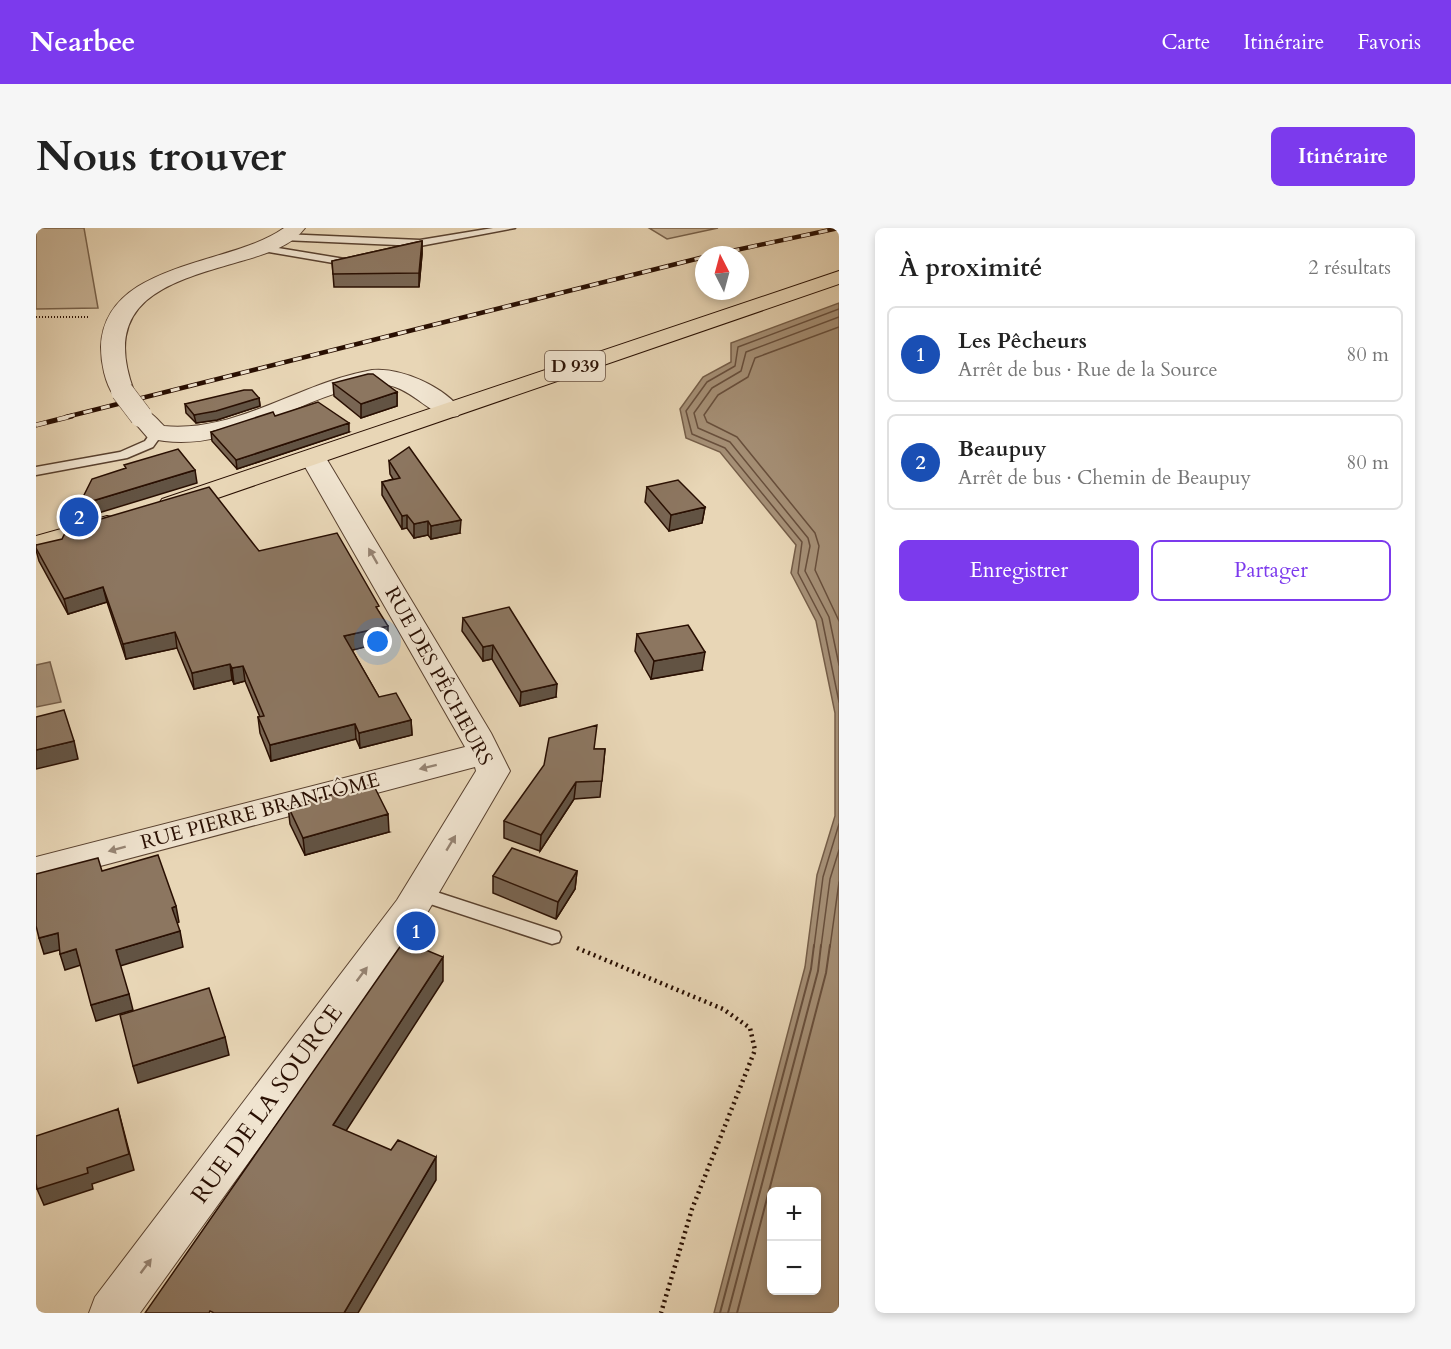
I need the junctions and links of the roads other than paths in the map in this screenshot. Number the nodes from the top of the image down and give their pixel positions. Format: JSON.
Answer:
{"nodes":[{"id":1,"x":482,"y":228,"type":"edge"},
{"id":2,"x":510,"y":228,"type":"edge"},
{"id":3,"x":290,"y":232,"type":"edge"},
{"id":4,"x":260,"y":248,"type":"junction"},
{"id":5,"x":351,"y":263,"type":"edge"},
{"id":6,"x":839,"y":277,"type":"edge"},
{"id":7,"x":450,"y":411,"type":"junction"},
{"id":8,"x":149,"y":424,"type":"junction"},
{"id":9,"x":313,"y":458,"type":"junction"},
{"id":10,"x":36,"y":471,"type":"edge"},
{"id":11,"x":36,"y":544,"type":"edge"},
{"id":12,"x":484,"y":753,"type":"junction"},
{"id":13,"x":36,"y":870,"type":"edge"},
{"id":14,"x":421,"y":894,"type":"junction"},
{"id":15,"x":552,"y":937,"type":"road end"},
{"id":16,"x":112,"y":1313,"type":"edge"}],
"edges":[{"from":1,"to":3,"type":"lane"},
{"from":2,"to":3,"type":"lane"},
{"from":3,"to":4,"type":"street"},
{"from":4,"to":5,"type":"lane"},
{"from":4,"to":8,"type":"street","bridge":true},
{"from":6,"to":7,"type":"main road","number":"D 939"},
{"from":7,"to":8,"type":"street"},
{"from":7,"to":9,"type":"main road","number":"D 939"},
{"from":8,"to":10,"type":"lane"},
{"from":9,"to":11,"type":"main road","number":"D 939"},
{"from":12,"to":9,"type":"street","name":"RUE DES PÊCHEURS","one_way":true},
{"from":12,"to":13,"type":"street","name":"RUE PIERRE BRANTÔME","one_way":true},
{"from":14,"to":12,"type":"street","name":"RUE DES PÊCHEURS","one_way":true},
{"from":14,"to":15,"type":"lane"},
{"from":16,"to":14,"type":"street","name":"RUE DE LA SOURCE","one_way":true}]}
